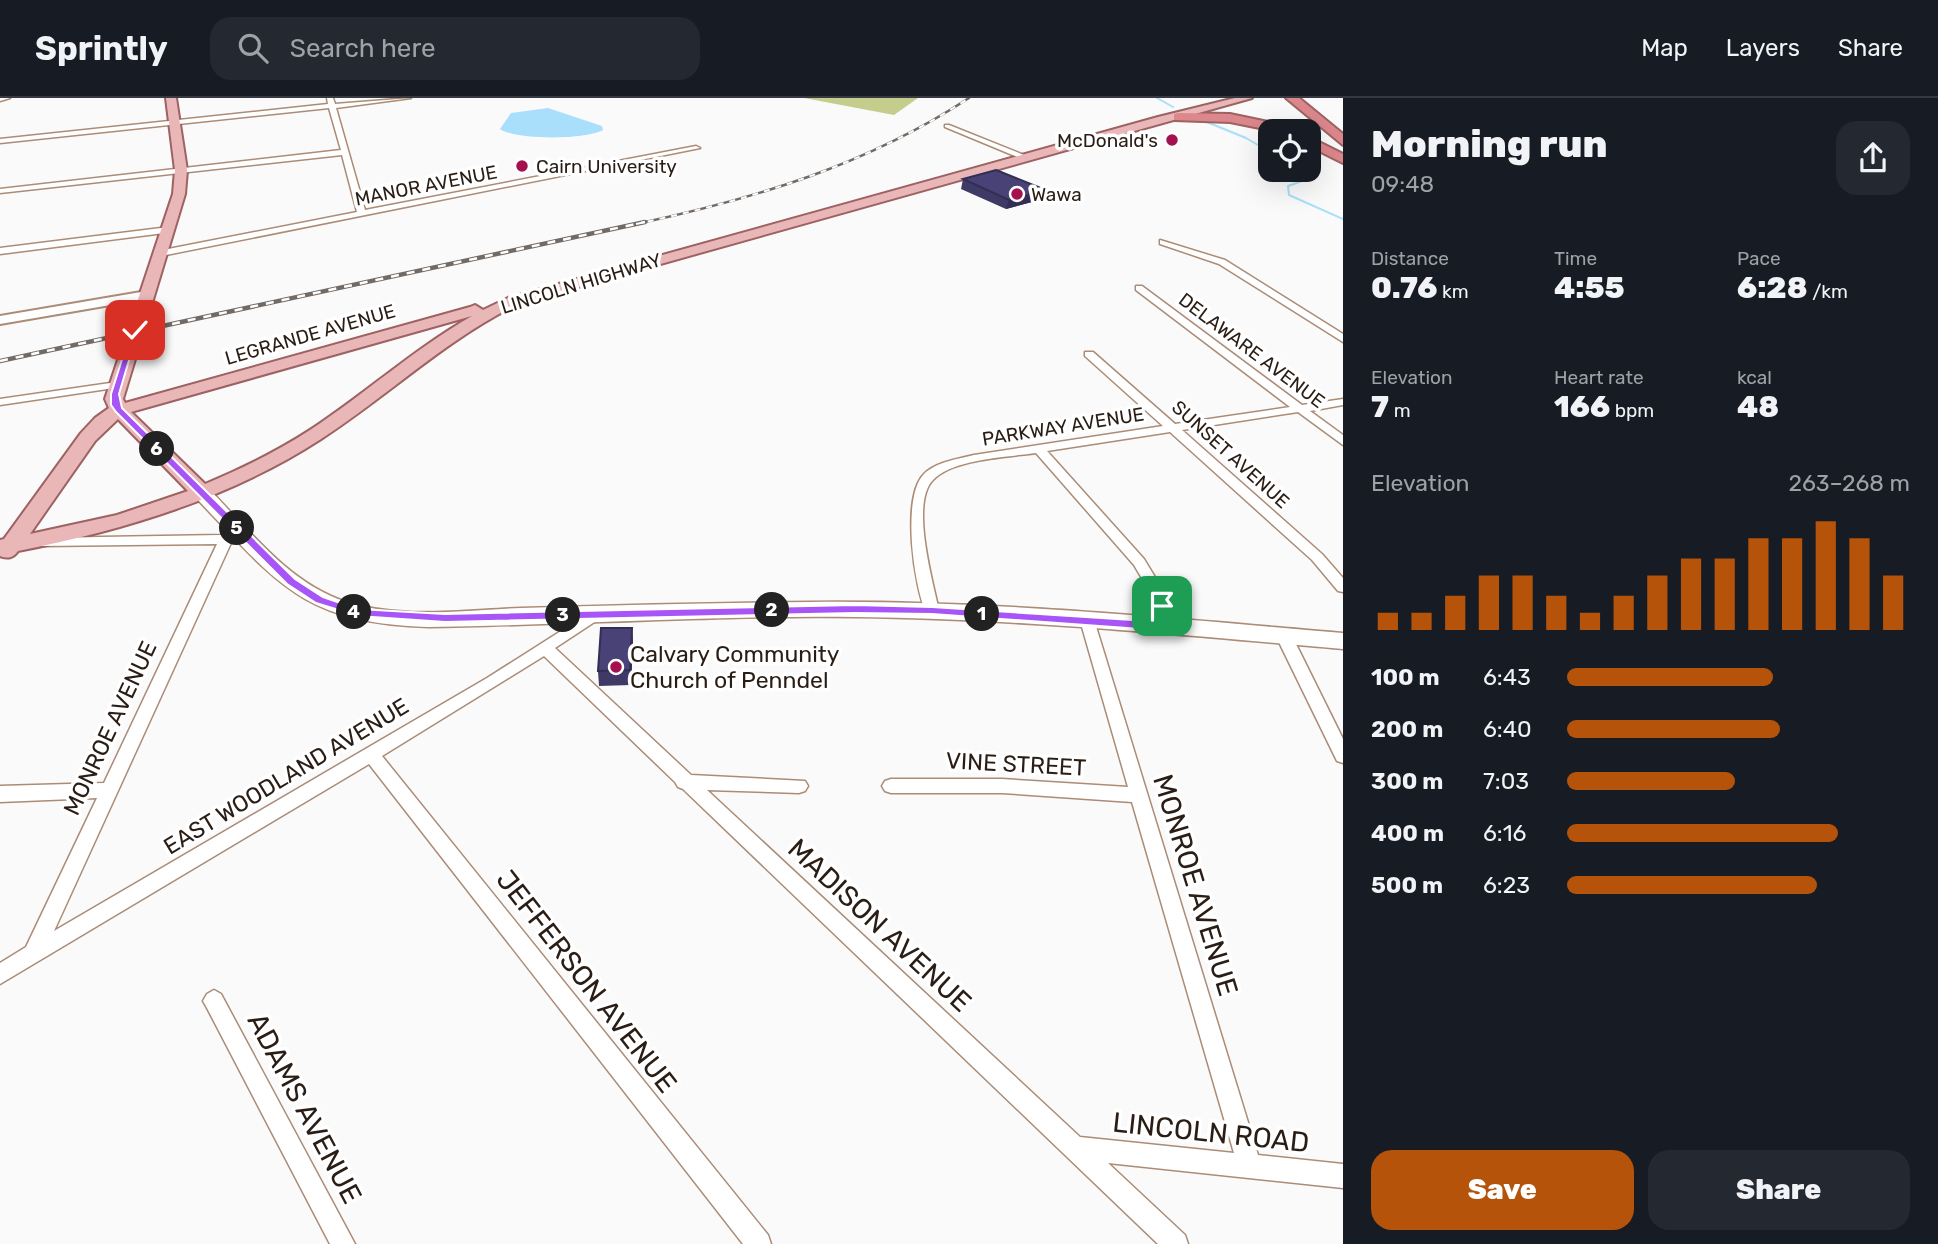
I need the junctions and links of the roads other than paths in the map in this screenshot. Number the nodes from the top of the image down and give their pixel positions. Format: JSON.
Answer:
{"nodes":[{"id":1,"x":7,"y":98,"type":"edge"},
{"id":2,"x":171,"y":98,"type":"edge"},
{"id":3,"x":408,"y":98,"type":"edge"},
{"id":4,"x":1247,"y":98,"type":"edge"},
{"id":5,"x":1292,"y":98,"type":"edge"},
{"id":6,"x":0,"y":99,"type":"edge"},
{"id":7,"x":1190,"y":99,"type":"edge"},
{"id":8,"x":1221,"y":100,"type":"edge"},
{"id":9,"x":331,"y":102,"type":"edge"},
{"id":10,"x":1179,"y":114,"type":"junction"},
{"id":11,"x":1262,"y":119,"type":"edge"},
{"id":12,"x":174,"y":122,"type":"junction"},
{"id":13,"x":1258,"y":124,"type":"edge"},
{"id":14,"x":947,"y":126,"type":"dead end"},
{"id":15,"x":0,"y":141,"type":"edge"},
{"id":16,"x":1343,"y":141,"type":"edge"},
{"id":17,"x":1321,"y":147,"type":"edge"},
{"id":18,"x":696,"y":148,"type":"dead end"},
{"id":19,"x":345,"y":152,"type":"junction"},
{"id":20,"x":1025,"y":157,"type":"junction"},
{"id":21,"x":1343,"y":159,"type":"edge"},
{"id":22,"x":181,"y":170,"type":"junction"},
{"id":23,"x":0,"y":191,"type":"edge"},
{"id":24,"x":362,"y":213,"type":"junction"},
{"id":25,"x":169,"y":230,"type":"junction"},
{"id":26,"x":1163,"y":242,"type":"dead end"},
{"id":27,"x":0,"y":251,"type":"edge"},
{"id":28,"x":161,"y":253,"type":"junction"},
{"id":29,"x":1139,"y":288,"type":"dead end"},
{"id":30,"x":147,"y":295,"type":"junction"},
{"id":31,"x":513,"y":301,"type":"junction"},
{"id":32,"x":0,"y":320,"type":"edge"},
{"id":33,"x":1343,"y":339,"type":"edge"},
{"id":34,"x":1089,"y":354,"type":"dead end"},
{"id":35,"x":117,"y":385,"type":"junction"},
{"id":36,"x":0,"y":402,"type":"edge"},
{"id":37,"x":1343,"y":402,"type":"edge"},
{"id":38,"x":1301,"y":408,"type":"junction"},
{"id":39,"x":119,"y":410,"type":"junction"},
{"id":40,"x":1173,"y":428,"type":"junction"},
{"id":41,"x":1343,"y":441,"type":"edge"},
{"id":42,"x":1039,"y":449,"type":"junction"},
{"id":43,"x":202,"y":493,"type":"junction"},
{"id":44,"x":235,"y":534,"type":"junction"},
{"id":45,"x":10,"y":549,"type":"edge"},
{"id":46,"x":1343,"y":587,"type":"edge"},
{"id":47,"x":932,"y":611,"type":"junction"},
{"id":48,"x":594,"y":615,"type":"junction"},
{"id":49,"x":1087,"y":620,"type":"junction"},
{"id":50,"x":1169,"y":627,"type":"junction"},
{"id":51,"x":1284,"y":636,"type":"junction"},
{"id":52,"x":1343,"y":641,"type":"edge"},
{"id":53,"x":545,"y":648,"type":"junction"},
{"id":54,"x":370,"y":753,"type":"junction"},
{"id":55,"x":1343,"y":756,"type":"edge"},
{"id":56,"x":684,"y":782,"type":"junction"},
{"id":57,"x":799,"y":786,"type":"dead end"},
{"id":58,"x":891,"y":786,"type":"dead end"},
{"id":59,"x":108,"y":790,"type":"junction"},
{"id":60,"x":0,"y":794,"type":"edge"},
{"id":61,"x":1139,"y":795,"type":"junction"},
{"id":62,"x":34,"y":953,"type":"junction"},
{"id":63,"x":0,"y":974,"type":"edge"},
{"id":64,"x":214,"y":1001,"type":"dead end"},
{"id":65,"x":1072,"y":1148,"type":"junction"},
{"id":66,"x":1250,"y":1167,"type":"junction"},
{"id":67,"x":1343,"y":1177,"type":"edge"},
{"id":68,"x":343,"y":1244,"type":"edge"},
{"id":69,"x":759,"y":1244,"type":"edge"},
{"id":70,"x":1175,"y":1244,"type":"edge"}],
"edges":[{"from":1,"to":6,"type":"street"},
{"from":2,"to":12,"type":"main road"},
{"from":3,"to":9,"type":"street"},
{"from":4,"to":8,"type":"main road","name":"LINCOLN HIGHWAY"},
{"from":5,"to":16,"type":"highway"},
{"from":7,"to":10,"type":"highway"},
{"from":8,"to":10,"type":"main road","name":"LINCOLN HIGHWAY"},
{"from":8,"to":11,"type":"highway"},
{"from":9,"to":12,"type":"street"},
{"from":9,"to":19,"type":"street"},
{"from":10,"to":13,"type":"highway"},
{"from":10,"to":20,"type":"main road","name":"LINCOLN HIGHWAY"},
{"from":12,"to":15,"type":"street"},
{"from":12,"to":22,"type":"main road"},
{"from":14,"to":20,"type":"street"},
{"from":17,"to":21,"type":"highway"},
{"from":18,"to":24,"type":"street","name":"MANOR AVENUE"},
{"from":19,"to":22,"type":"street"},
{"from":19,"to":24,"type":"street"},
{"from":20,"to":31,"type":"main road","name":"LINCOLN HIGHWAY"},
{"from":22,"to":23,"type":"street"},
{"from":22,"to":25,"type":"main road"},
{"from":24,"to":28,"type":"street","name":"MANOR AVENUE"},
{"from":25,"to":27,"type":"street"},
{"from":25,"to":28,"type":"main road"},
{"from":26,"to":33,"type":"street"},
{"from":28,"to":30,"type":"main road"},
{"from":29,"to":38,"type":"street","name":"DELAWARE AVENUE"},
{"from":30,"to":32,"type":"street"},
{"from":30,"to":35,"type":"main road"},
{"from":31,"to":39,"type":"main road","name":"LEGRANDE AVENUE"},
{"from":31,"to":43,"type":"main road","name":"LINCOLN HIGHWAY"},
{"from":34,"to":40,"type":"street","name":"SUNSET AVENUE"},
{"from":35,"to":36,"type":"street"},
{"from":35,"to":39,"type":"main road"},
{"from":37,"to":38,"type":"street","name":"PARKWAY AVENUE"},
{"from":38,"to":40,"type":"street","name":"PARKWAY AVENUE"},
{"from":38,"to":41,"type":"street","name":"DELAWARE AVENUE"},
{"from":39,"to":43,"type":"main road"},
{"from":39,"to":45,"type":"main road"},
{"from":40,"to":42,"type":"street","name":"PARKWAY AVENUE"},
{"from":40,"to":46,"type":"street","name":"SUNSET AVENUE"},
{"from":42,"to":47,"type":"street","name":"PARKWAY AVENUE"},
{"from":42,"to":50,"type":"street"},
{"from":43,"to":44,"type":"main road"},
{"from":43,"to":45,"type":"main road","name":"LINCOLN HIGHWAY"},
{"from":44,"to":45,"type":"street"},
{"from":44,"to":48,"type":"main road"},
{"from":44,"to":59,"type":"street","name":"MONROE AVENUE"},
{"from":47,"to":48,"type":"main road"},
{"from":47,"to":49,"type":"main road"},
{"from":48,"to":53,"type":"street","name":"EAST WOODLAND AVENUE"},
{"from":49,"to":50,"type":"main road"},
{"from":49,"to":61,"type":"street","name":"MONROE AVENUE"},
{"from":50,"to":51,"type":"main road"},
{"from":51,"to":52,"type":"main road"},
{"from":51,"to":55,"type":"street"},
{"from":53,"to":54,"type":"street","name":"EAST WOODLAND AVENUE"},
{"from":53,"to":56,"type":"street","name":"MADISON AVENUE"},
{"from":54,"to":62,"type":"street","name":"EAST WOODLAND AVENUE"},
{"from":54,"to":69,"type":"street","name":"JEFFERSON AVENUE"},
{"from":56,"to":57,"type":"street"},
{"from":56,"to":65,"type":"street","name":"MADISON AVENUE"},
{"from":58,"to":61,"type":"street","name":"VINE STREET"},
{"from":59,"to":60,"type":"street"},
{"from":59,"to":62,"type":"street","name":"MONROE AVENUE"},
{"from":61,"to":66,"type":"street","name":"MONROE AVENUE"},
{"from":62,"to":63,"type":"street","name":"EAST WOODLAND AVENUE"},
{"from":64,"to":68,"type":"street","name":"ADAMS AVENUE"},
{"from":65,"to":66,"type":"street","name":"LINCOLN ROAD"},
{"from":65,"to":70,"type":"street","name":"MADISON AVENUE"},
{"from":66,"to":67,"type":"street","name":"LINCOLN ROAD"}]}
